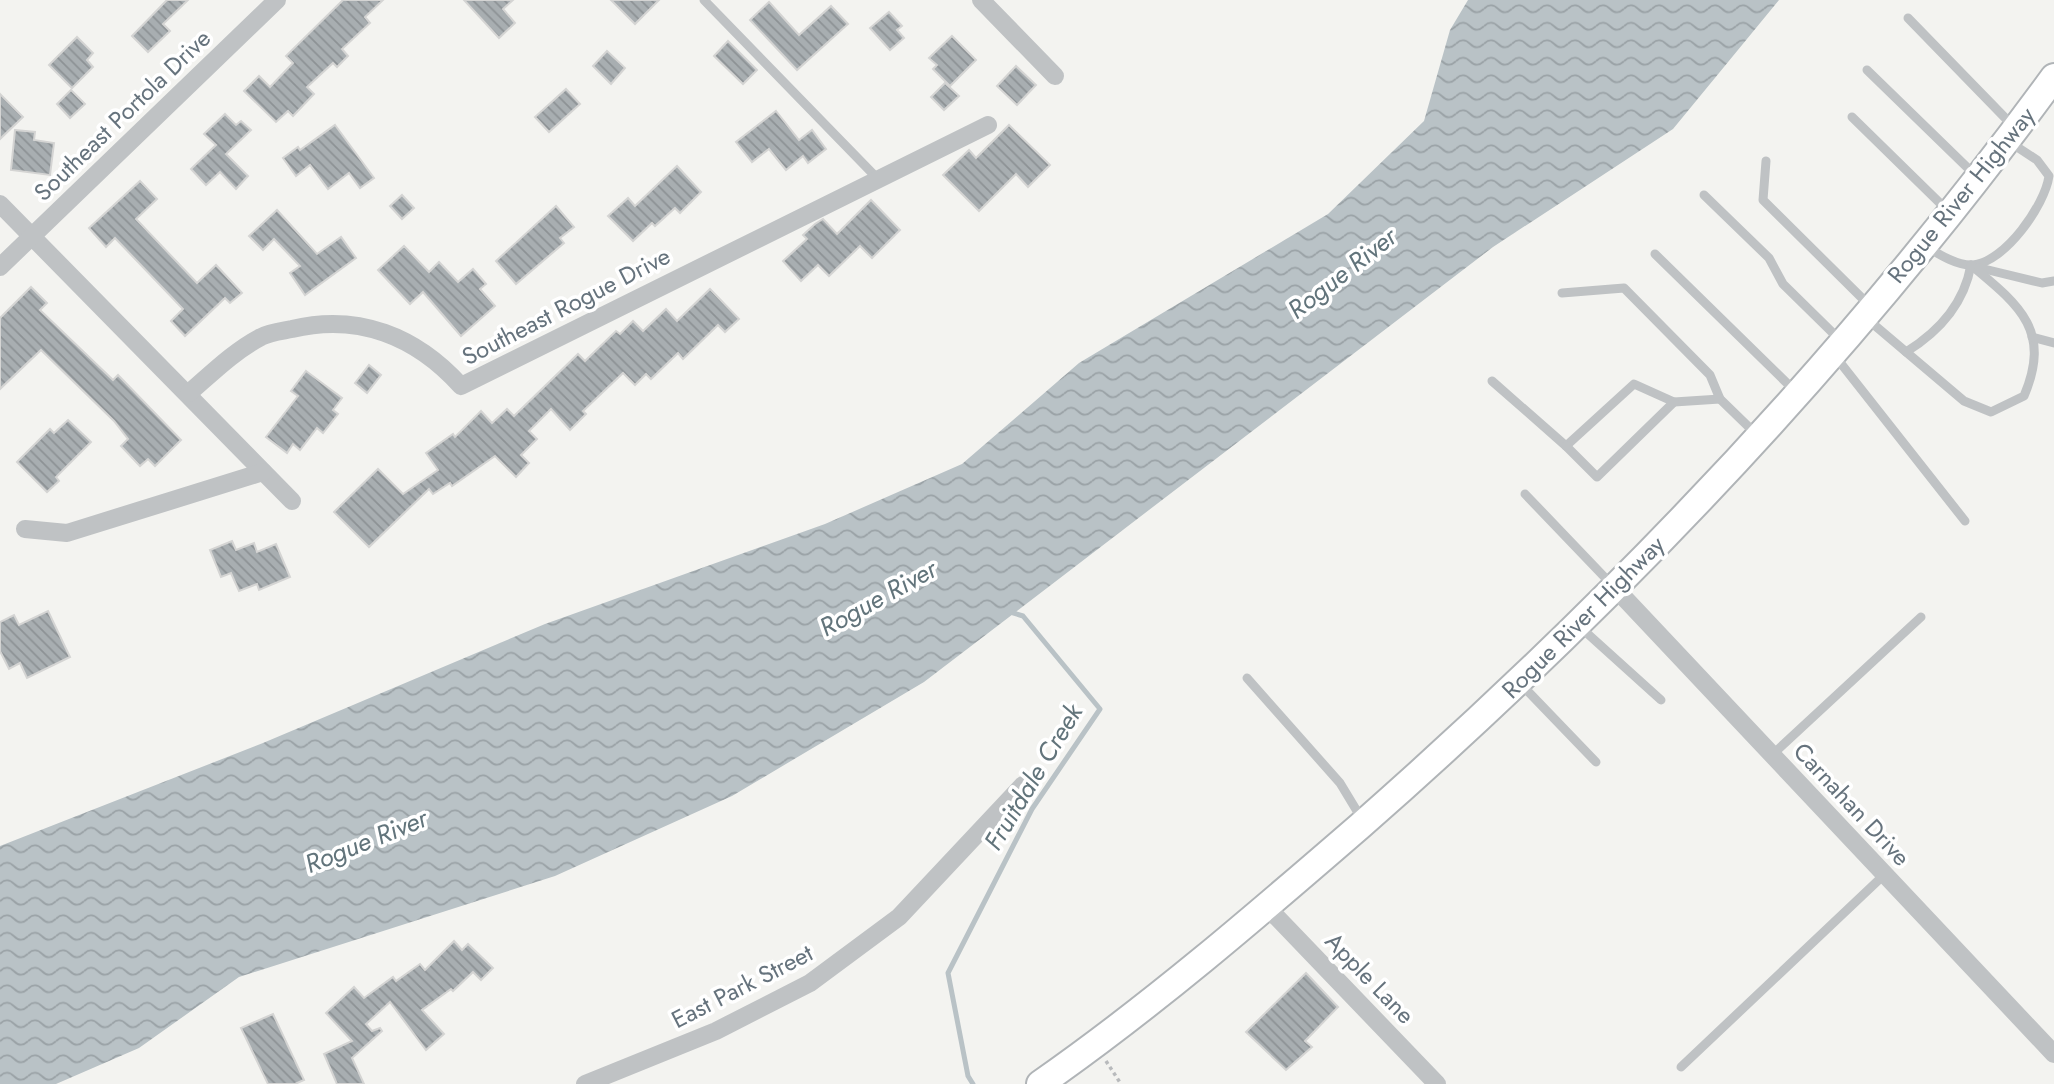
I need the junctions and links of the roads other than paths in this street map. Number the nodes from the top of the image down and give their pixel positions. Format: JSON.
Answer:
{"nodes":[{"id":1,"x":277,"y":0,"type":"edge"},
{"id":2,"x":704,"y":0,"type":"edge"},
{"id":3,"x":981,"y":0,"type":"edge"},
{"id":4,"x":1908,"y":18,"type":"dead end"},
{"id":5,"x":1867,"y":69,"type":"dead end"},
{"id":6,"x":1055,"y":76,"type":"dead end"},
{"id":7,"x":2047,"y":91,"type":"edge"},
{"id":8,"x":1852,"y":117,"type":"dead end"},
{"id":9,"x":988,"y":125,"type":"dead end"},
{"id":10,"x":2011,"y":134,"type":"junction"},
{"id":11,"x":1766,"y":161,"type":"dead end"},
{"id":12,"x":2051,"y":176,"type":"edge"},
{"id":13,"x":1978,"y":177,"type":"junction"},
{"id":14,"x":877,"y":178,"type":"junction"},
{"id":15,"x":1704,"y":195,"type":"dead end"},
{"id":16,"x":0,"y":204,"type":"edge"},
{"id":17,"x":1950,"y":213,"type":"junction"},
{"id":18,"x":32,"y":237,"type":"junction"},
{"id":19,"x":1923,"y":245,"type":"junction"},
{"id":20,"x":1656,"y":254,"type":"dead end"},
{"id":21,"x":1971,"y":265,"type":"junction"},
{"id":22,"x":0,"y":267,"type":"edge"},
{"id":23,"x":2054,"y":281,"type":"edge"},
{"id":24,"x":1562,"y":293,"type":"dead end"},
{"id":25,"x":1867,"y":312,"type":"junction"},
{"id":26,"x":2032,"y":337,"type":"junction"},
{"id":27,"x":2054,"y":343,"type":"edge"},
{"id":28,"x":1836,"y":347,"type":"junction"},
{"id":29,"x":1906,"y":352,"type":"junction"},
{"id":30,"x":1492,"y":381,"type":"dead end"},
{"id":31,"x":1796,"y":392,"type":"junction"},
{"id":32,"x":189,"y":393,"type":"junction"},
{"id":33,"x":1720,"y":399,"type":"junction"},
{"id":34,"x":1674,"y":402,"type":"junction"},
{"id":35,"x":1758,"y":435,"type":"junction"},
{"id":36,"x":1566,"y":446,"type":"junction"},
{"id":37,"x":263,"y":472,"type":"junction"},
{"id":38,"x":1525,"y":494,"type":"dead end"},
{"id":39,"x":292,"y":501,"type":"dead end"},
{"id":40,"x":1965,"y":520,"type":"dead end"},
{"id":41,"x":25,"y":530,"type":"dead end"},
{"id":42,"x":1615,"y":588,"type":"junction"},
{"id":43,"x":1921,"y":617,"type":"dead end"},
{"id":44,"x":1578,"y":625,"type":"junction"},
{"id":45,"x":1247,"y":678,"type":"dead end"},
{"id":46,"x":1519,"y":682,"type":"junction"},
{"id":47,"x":1661,"y":700,"type":"dead end"},
{"id":48,"x":1772,"y":755,"type":"junction"},
{"id":49,"x":1596,"y":762,"type":"dead end"},
{"id":50,"x":1023,"y":785,"type":"dead end"},
{"id":51,"x":1364,"y":822,"type":"junction"},
{"id":52,"x":1885,"y":874,"type":"junction"},
{"id":53,"x":1267,"y":907,"type":"junction"},
{"id":54,"x":2054,"y":1054,"type":"edge"},
{"id":55,"x":1681,"y":1067,"type":"dead end"},
{"id":56,"x":585,"y":1084,"type":"edge"},
{"id":57,"x":1040,"y":1084,"type":"edge"},
{"id":58,"x":1437,"y":1084,"type":"edge"}],
"edges":[{"from":1,"to":18,"type":"street","name":"Southeast Portola Drive"},
{"from":2,"to":14,"type":"lane"},
{"from":3,"to":6,"type":"street"},
{"from":4,"to":10,"type":"lane"},
{"from":5,"to":13,"type":"lane"},
{"from":7,"to":10,"type":"main road","name":"Rogue River Highway"},
{"from":8,"to":17,"type":"lane"},
{"from":9,"to":14,"type":"street","name":"Southeast Rogue Drive"},
{"from":10,"to":12,"type":"lane"},
{"from":10,"to":13,"type":"main road","name":"Rogue River Highway"},
{"from":11,"to":25,"type":"lane"},
{"from":12,"to":21,"type":"lane"},
{"from":13,"to":17,"type":"main road","name":"Rogue River Highway"},
{"from":14,"to":32,"type":"street","name":"Southeast Rogue Drive"},
{"from":15,"to":28,"type":"lane"},
{"from":16,"to":18,"type":"street"},
{"from":17,"to":19,"type":"main road","name":"Rogue River Highway"},
{"from":18,"to":22,"type":"street","name":"Southeast Portola Drive"},
{"from":18,"to":32,"type":"street"},
{"from":19,"to":21,"type":"lane"},
{"from":19,"to":25,"type":"main road","name":"Rogue River Highway"},
{"from":20,"to":31,"type":"lane"},
{"from":21,"to":23,"type":"lane"},
{"from":21,"to":26,"type":"lane"},
{"from":21,"to":29,"type":"lane"},
{"from":24,"to":33,"type":"lane"},
{"from":25,"to":28,"type":"main road","name":"Rogue River Highway"},
{"from":25,"to":29,"type":"lane"},
{"from":26,"to":27,"type":"lane"},
{"from":26,"to":29,"type":"lane"},
{"from":28,"to":31,"type":"main road","name":"Rogue River Highway"},
{"from":28,"to":40,"type":"lane"},
{"from":30,"to":36,"type":"lane"},
{"from":31,"to":35,"type":"main road","name":"Rogue River Highway"},
{"from":32,"to":37,"type":"street"},
{"from":33,"to":34,"type":"lane"},
{"from":33,"to":35,"type":"lane"},
{"from":34,"to":36,"type":"lane"},
{"from":34,"to":36,"type":"lane"},
{"from":35,"to":42,"type":"main road","name":"Rogue River Highway"},
{"from":37,"to":39,"type":"street"},
{"from":37,"to":41,"type":"street"},
{"from":38,"to":42,"type":"lane"},
{"from":42,"to":44,"type":"main road","name":"Rogue River Highway"},
{"from":42,"to":48,"type":"street","name":"Carnahan Drive"},
{"from":43,"to":48,"type":"lane"},
{"from":44,"to":46,"type":"main road","name":"Rogue River Highway"},
{"from":44,"to":47,"type":"lane"},
{"from":45,"to":51,"type":"lane"},
{"from":46,"to":49,"type":"lane"},
{"from":46,"to":51,"type":"main road","name":"Rogue River Highway"},
{"from":48,"to":52,"type":"street","name":"Carnahan Drive"},
{"from":50,"to":56,"type":"street","name":"East Park Street"},
{"from":51,"to":53,"type":"main road","name":"Rogue River Highway"},
{"from":52,"to":54,"type":"street","name":"Carnahan Drive"},
{"from":52,"to":55,"type":"lane"},
{"from":53,"to":57,"type":"main road","name":"Rogue River Highway"},
{"from":53,"to":58,"type":"street","name":"Apple Lane"}]}
